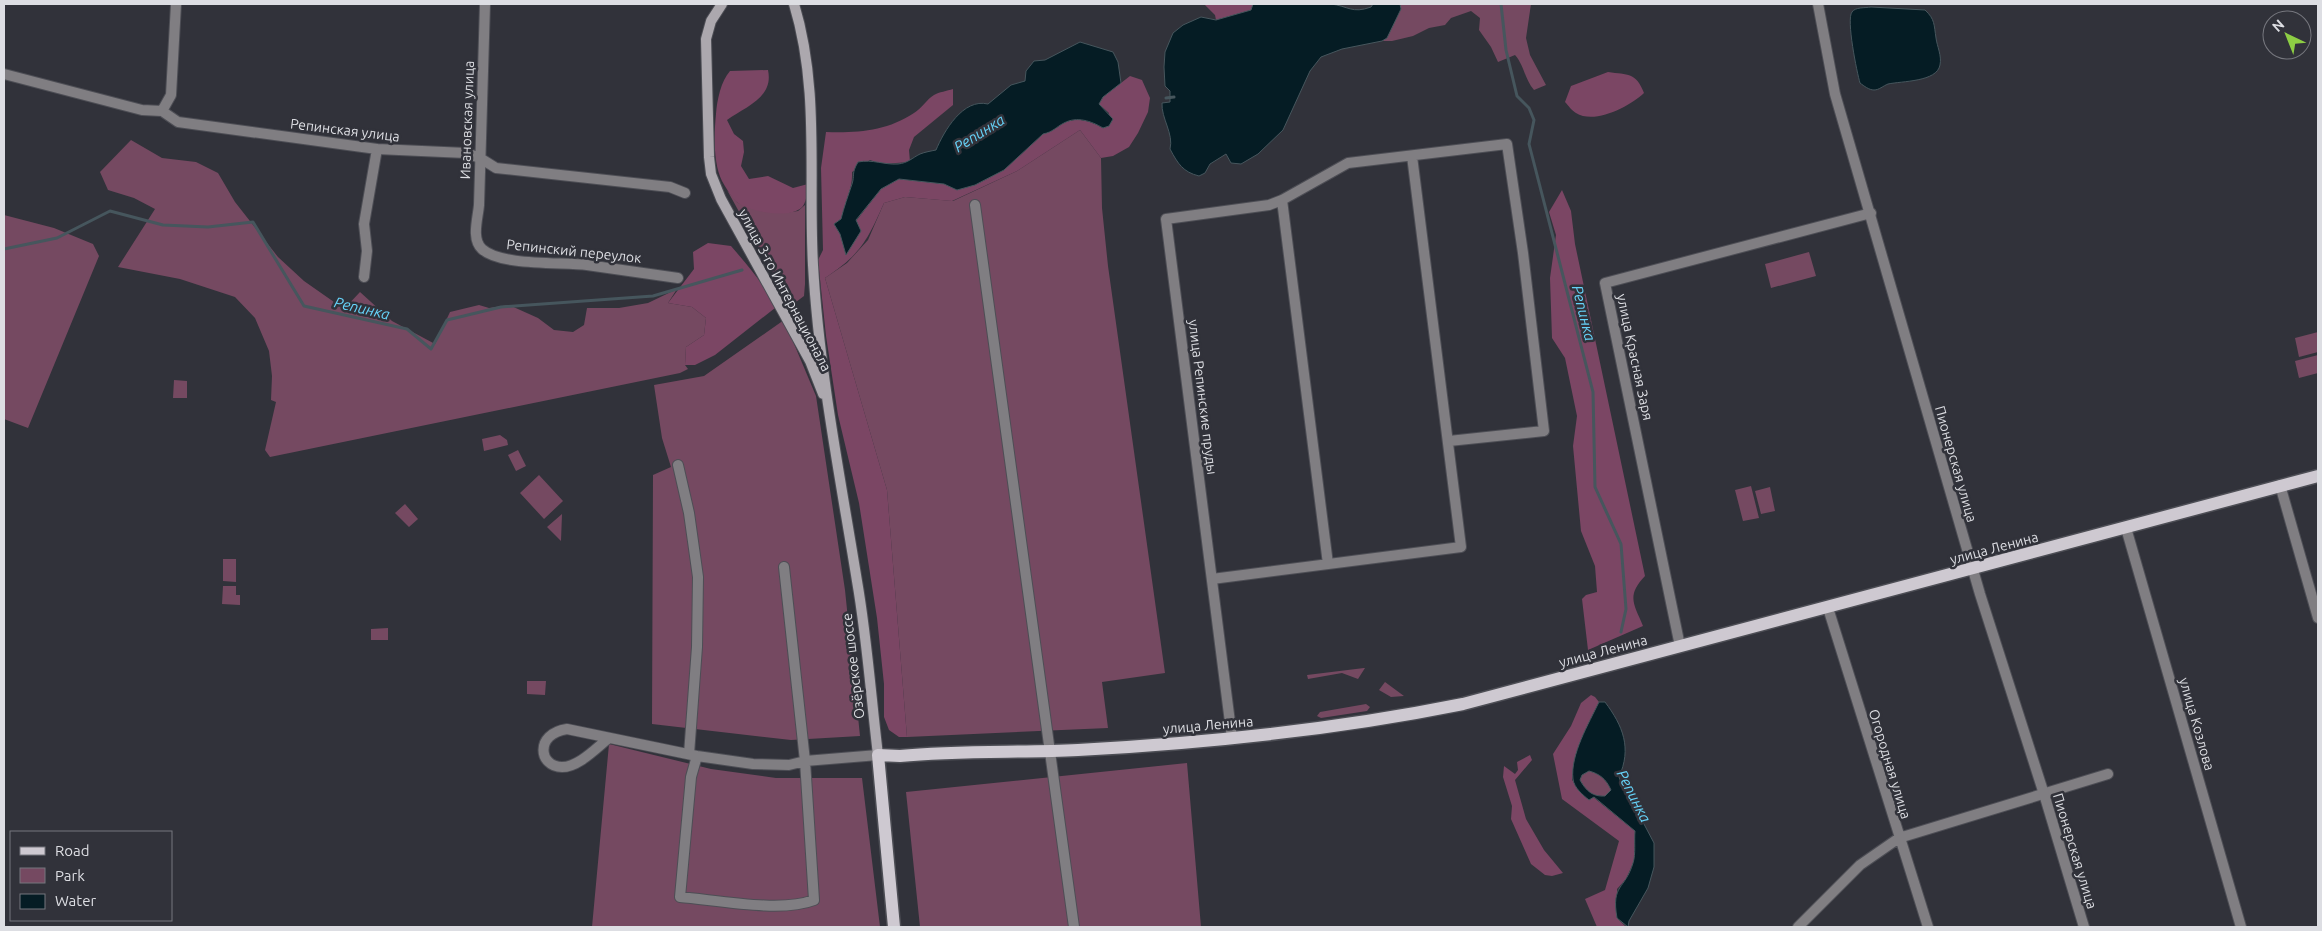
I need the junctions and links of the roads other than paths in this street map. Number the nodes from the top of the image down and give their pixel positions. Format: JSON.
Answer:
{"nodes":[{"id":1,"x":176,"y":4,"type":"edge"},
{"id":2,"x":485,"y":4,"type":"edge"},
{"id":3,"x":722,"y":4,"type":"edge"},
{"id":4,"x":794,"y":4,"type":"edge"},
{"id":5,"x":1818,"y":4,"type":"edge"},
{"id":6,"x":4,"y":74,"type":"edge"},
{"id":7,"x":162,"y":111,"type":"junction"},
{"id":8,"x":377,"y":149,"type":"junction"},
{"id":9,"x":1412,"y":156,"type":"junction"},
{"id":10,"x":480,"y":158,"type":"junction"},
{"id":11,"x":685,"y":193,"type":"dead end"},
{"id":12,"x":1282,"y":200,"type":"junction"},
{"id":13,"x":975,"y":205,"type":"dead end"},
{"id":14,"x":1871,"y":213,"type":"junction"},
{"id":15,"x":476,"y":237,"type":"joint"},
{"id":16,"x":364,"y":277,"type":"dead end"},
{"id":17,"x":678,"y":278,"type":"dead end"},
{"id":18,"x":827,"y":404,"type":"junction"},
{"id":19,"x":1449,"y":441,"type":"junction"},
{"id":20,"x":678,"y":466,"type":"dead end"},
{"id":21,"x":2318,"y":476,"type":"edge"},
{"id":22,"x":2280,"y":485,"type":"junction"},
{"id":23,"x":2126,"y":528,"type":"junction"},
{"id":24,"x":1328,"y":564,"type":"junction"},
{"id":25,"x":784,"y":567,"type":"dead end"},
{"id":26,"x":1973,"y":569,"type":"junction"},
{"id":27,"x":1212,"y":579,"type":"junction"},
{"id":28,"x":1828,"y":608,"type":"junction"},
{"id":29,"x":2318,"y":618,"type":"edge"},
{"id":30,"x":1680,"y":646,"type":"junction"},
{"id":31,"x":609,"y":738,"type":"junction"},
{"id":32,"x":1232,"y":738,"type":"junction"},
{"id":33,"x":1050,"y":751,"type":"junction"},
{"id":34,"x":693,"y":755,"type":"junction"},
{"id":35,"x":878,"y":755,"type":"junction"},
{"id":36,"x":805,"y":761,"type":"junction"},
{"id":37,"x":2108,"y":774,"type":"dead end"},
{"id":38,"x":2044,"y":794,"type":"junction"},
{"id":39,"x":1899,"y":838,"type":"junction"},
{"id":40,"x":894,"y":927,"type":"edge"},
{"id":41,"x":1074,"y":927,"type":"edge"},
{"id":42,"x":1798,"y":927,"type":"edge"},
{"id":43,"x":1928,"y":927,"type":"edge"},
{"id":44,"x":2084,"y":927,"type":"edge"},
{"id":45,"x":2241,"y":927,"type":"edge"}],
"edges":[{"from":1,"to":7,"type":"street"},
{"from":2,"to":10,"type":"street","name":"Ивановская улица"},
{"from":3,"to":18,"type":"main road","name":"улица 3-го Интернационала"},
{"from":4,"to":18,"type":"main road","name":"улица 3-го Интернационала"},
{"from":5,"to":14,"type":"street","name":"Пионерская улица"},
{"from":6,"to":7,"type":"street","name":"Репинская улица"},
{"from":7,"to":8,"type":"street","name":"Репинская улица"},
{"from":8,"to":10,"type":"street","name":"Репинская улица"},
{"from":8,"to":16,"type":"street"},
{"from":9,"to":12,"type":"street","name":"улица Репинские пруды"},
{"from":9,"to":19,"type":"street"},
{"from":9,"to":19,"type":"street","name":"улица Репинские пруды"},
{"from":10,"to":11,"type":"street","name":"Репинская улица"},
{"from":10,"to":15,"type":"street","name":"Ивановская улица"},
{"from":12,"to":24,"type":"street"},
{"from":12,"to":27,"type":"street","name":"улица Репинские пруды"},
{"from":13,"to":33,"type":"street"},
{"from":14,"to":26,"type":"street","name":"Пионерская улица"},
{"from":14,"to":30,"type":"street","name":"улица Красная Заря"},
{"from":15,"to":17,"type":"street","name":"Репинский переулок"},
{"from":18,"to":35,"type":"main road","name":"Озёрское шоссе"},
{"from":19,"to":24,"type":"street"},
{"from":20,"to":34,"type":"street"},
{"from":21,"to":22,"type":"main road","name":"улица Ленина"},
{"from":22,"to":23,"type":"main road","name":"улица Ленина"},
{"from":22,"to":29,"type":"street"},
{"from":23,"to":26,"type":"main road","name":"улица Ленина"},
{"from":23,"to":45,"type":"street","name":"улица Козлова"},
{"from":24,"to":27,"type":"street"},
{"from":25,"to":36,"type":"street"},
{"from":26,"to":28,"type":"main road","name":"улица Ленина"},
{"from":26,"to":38,"type":"street","name":"Пионерская улица"},
{"from":27,"to":32,"type":"street"},
{"from":28,"to":30,"type":"main road","name":"улица Ленина"},
{"from":28,"to":39,"type":"street","name":"Огородная улица"},
{"from":30,"to":32,"type":"main road","name":"улица Ленина"},
{"from":31,"to":31,"type":"street"},
{"from":31,"to":34,"type":"street"},
{"from":32,"to":33,"type":"main road","name":"улица Ленина"},
{"from":33,"to":35,"type":"main road","name":"улица Ленина"},
{"from":33,"to":41,"type":"street"},
{"from":34,"to":36,"type":"street"},
{"from":34,"to":36,"type":"street"},
{"from":35,"to":36,"type":"street"},
{"from":35,"to":40,"type":"main road","name":"Озёрское шоссе"},
{"from":37,"to":38,"type":"street"},
{"from":38,"to":39,"type":"street"},
{"from":38,"to":44,"type":"street","name":"Пионерская улица"},
{"from":39,"to":42,"type":"street"},
{"from":39,"to":43,"type":"street","name":"Огородная улица"}]}
